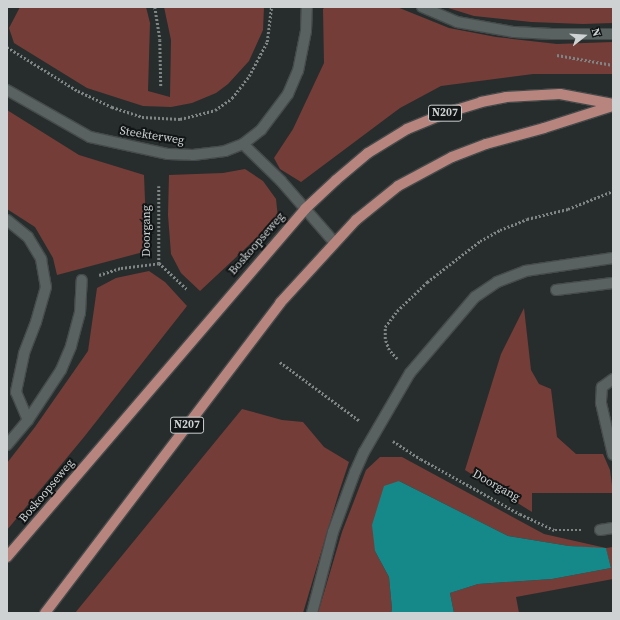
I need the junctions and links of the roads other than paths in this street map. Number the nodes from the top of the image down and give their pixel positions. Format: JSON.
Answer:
{"nodes":[{"id":1,"x":307,"y":7,"type":"edge"},
{"id":2,"x":422,"y":7,"type":"edge"},
{"id":3,"x":613,"y":34,"type":"edge"},
{"id":4,"x":7,"y":90,"type":"edge"},
{"id":5,"x":613,"y":105,"type":"edge"},
{"id":6,"x":244,"y":144,"type":"junction"},
{"id":7,"x":305,"y":209,"type":"junction"},
{"id":8,"x":7,"y":220,"type":"edge"},
{"id":9,"x":334,"y":242,"type":"junction"},
{"id":10,"x":613,"y":258,"type":"edge"},
{"id":11,"x":82,"y":280,"type":"road end"},
{"id":12,"x":613,"y":284,"type":"edge"},
{"id":13,"x":556,"y":290,"type":"dead end"},
{"id":14,"x":613,"y":379,"type":"edge"},
{"id":15,"x":28,"y":420,"type":"junction"},
{"id":16,"x":7,"y":445,"type":"edge"},
{"id":17,"x":613,"y":455,"type":"edge"},
{"id":18,"x":613,"y":528,"type":"edge"},
{"id":19,"x":600,"y":530,"type":"road end"},
{"id":20,"x":7,"y":557,"type":"edge"},
{"id":21,"x":45,"y":613,"type":"edge"},
{"id":22,"x":312,"y":613,"type":"edge"}],
"edges":[{"from":1,"to":6,"type":"street","name":"Steekterweg"},
{"from":2,"to":3,"type":"street"},
{"from":4,"to":6,"type":"street","name":"Steekterweg"},
{"from":5,"to":7,"type":"main road","name":"Boskoopseweg","number":"N207"},
{"from":5,"to":9,"type":"main road","name":"Boskoopseweg","number":"N207"},
{"from":6,"to":7,"type":"street"},
{"from":7,"to":9,"type":"street"},
{"from":7,"to":20,"type":"main road","name":"Boskoopseweg","number":"N207"},
{"from":8,"to":15,"type":"street"},
{"from":9,"to":21,"type":"main road","name":"Boskoopseweg","number":"N207"},
{"from":10,"to":22,"type":"street"},
{"from":11,"to":15,"type":"street"},
{"from":12,"to":13,"type":"street"},
{"from":14,"to":17,"type":"street"},
{"from":15,"to":16,"type":"street"},
{"from":18,"to":19,"type":"street"}]}
